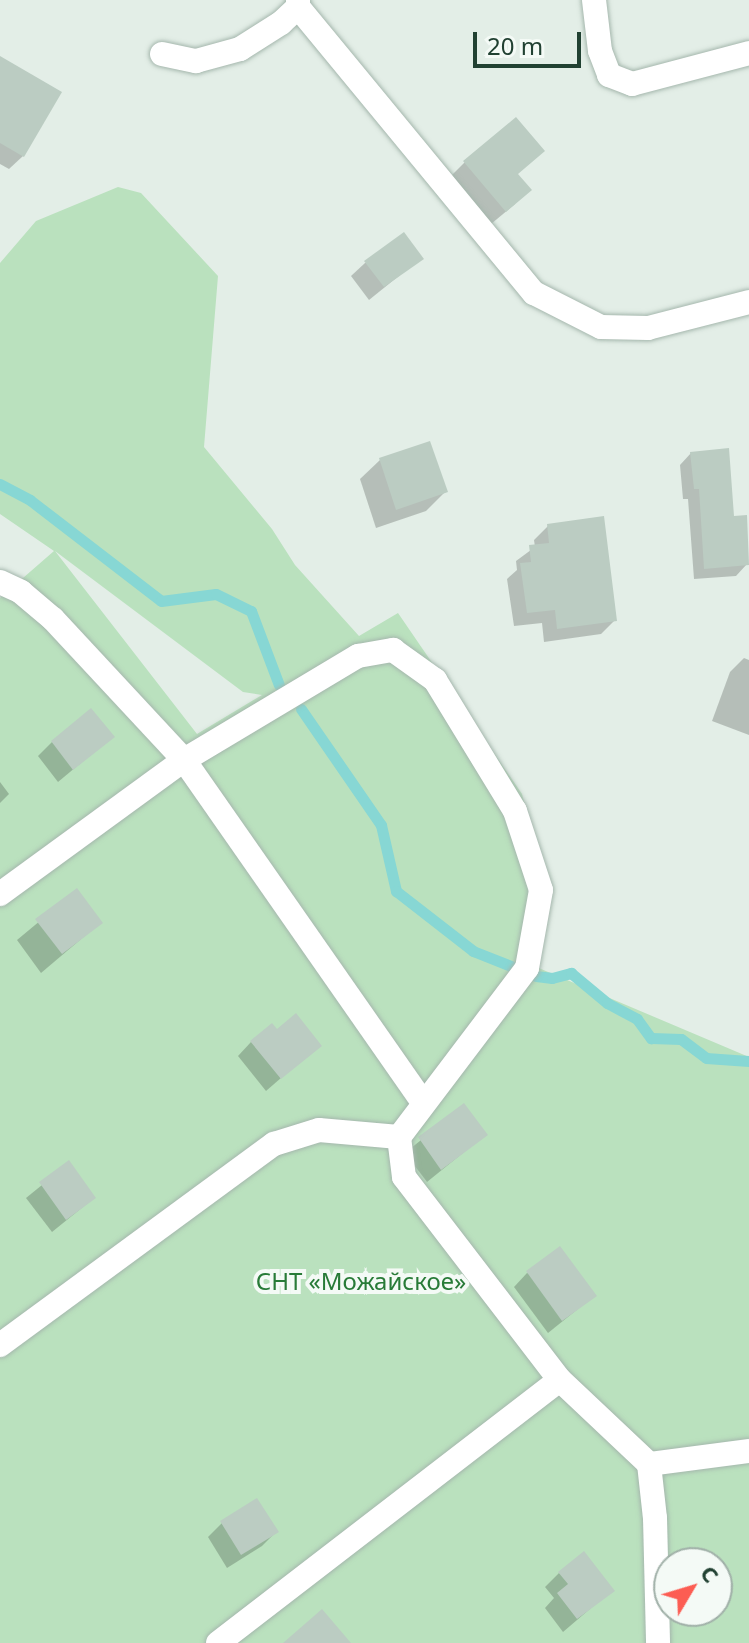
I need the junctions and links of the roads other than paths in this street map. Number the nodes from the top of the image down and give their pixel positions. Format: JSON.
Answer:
{"nodes":[{"id":1,"x":594,"y":0,"type":"edge"},
{"id":2,"x":298,"y":3,"type":"edge"},
{"id":3,"x":749,"y":53,"type":"edge"},
{"id":4,"x":162,"y":54,"type":"dead end"},
{"id":5,"x":749,"y":302,"type":"edge"},
{"id":6,"x":0,"y":582,"type":"edge"},
{"id":7,"x":184,"y":760,"type":"junction"},
{"id":8,"x":0,"y":894,"type":"edge"},
{"id":9,"x":423,"y":1103,"type":"junction"},
{"id":10,"x":399,"y":1137,"type":"junction"},
{"id":11,"x":0,"y":1345,"type":"edge"},
{"id":12,"x":560,"y":1380,"type":"junction"},
{"id":13,"x":749,"y":1451,"type":"edge"},
{"id":14,"x":649,"y":1464,"type":"junction"},
{"id":15,"x":218,"y":1643,"type":"edge"},
{"id":16,"x":658,"y":1643,"type":"edge"}],
"edges":[{"from":1,"to":3,"type":"street"},
{"from":2,"to":4,"type":"street"},
{"from":2,"to":5,"type":"street"},
{"from":6,"to":7,"type":"street"},
{"from":7,"to":8,"type":"street"},
{"from":7,"to":9,"type":"street"},
{"from":7,"to":9,"type":"street"},
{"from":9,"to":10,"type":"street"},
{"from":10,"to":11,"type":"street"},
{"from":10,"to":12,"type":"street"},
{"from":12,"to":14,"type":"street"},
{"from":12,"to":15,"type":"street"},
{"from":13,"to":14,"type":"street"},
{"from":14,"to":16,"type":"street"}]}
